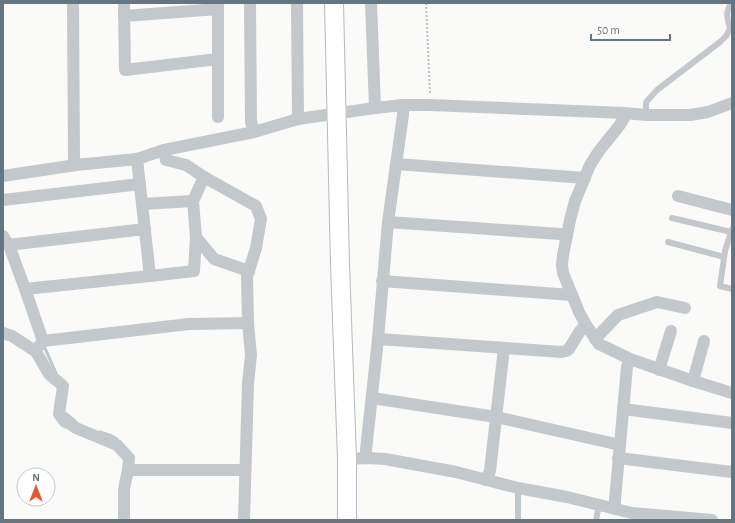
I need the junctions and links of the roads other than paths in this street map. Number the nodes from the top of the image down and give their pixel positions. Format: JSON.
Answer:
{"nodes":[{"id":1,"x":73,"y":3,"type":"edge"},
{"id":2,"x":124,"y":3,"type":"edge"},
{"id":3,"x":250,"y":3,"type":"edge"},
{"id":4,"x":297,"y":3,"type":"edge"},
{"id":5,"x":334,"y":3,"type":"edge"},
{"id":6,"x":370,"y":3,"type":"edge"},
{"id":7,"x":732,"y":3,"type":"edge"},
{"id":8,"x":218,"y":6,"type":"edge"},
{"id":9,"x":124,"y":16,"type":"junction"},
{"id":10,"x":218,"y":59,"type":"junction"},
{"id":11,"x":732,"y":103,"type":"edge"},
{"id":12,"x":403,"y":105,"type":"junction"},
{"id":13,"x":375,"y":108,"type":"junction"},
{"id":14,"x":337,"y":113,"type":"junction"},
{"id":15,"x":625,"y":113,"type":"junction"},
{"id":16,"x":646,"y":115,"type":"junction"},
{"id":17,"x":218,"y":117,"type":"dead end"},
{"id":18,"x":298,"y":119,"type":"junction"},
{"id":19,"x":254,"y":132,"type":"junction"},
{"id":20,"x":164,"y":150,"type":"junction"},
{"id":21,"x":137,"y":159,"type":"junction"},
{"id":22,"x":396,"y":164,"type":"junction"},
{"id":23,"x":76,"y":165,"type":"junction"},
{"id":24,"x":3,"y":176,"type":"edge"},
{"id":25,"x":204,"y":177,"type":"junction"},
{"id":26,"x":585,"y":178,"type":"junction"},
{"id":27,"x":140,"y":184,"type":"junction"},
{"id":28,"x":678,"y":196,"type":"dead end"},
{"id":29,"x":3,"y":200,"type":"edge"},
{"id":30,"x":193,"y":201,"type":"junction"},
{"id":31,"x":142,"y":204,"type":"junction"},
{"id":32,"x":732,"y":210,"type":"edge"},
{"id":33,"x":672,"y":218,"type":"dead end"},
{"id":34,"x":388,"y":222,"type":"junction"},
{"id":35,"x":145,"y":229,"type":"junction"},
{"id":36,"x":732,"y":231,"type":"edge"},
{"id":37,"x":567,"y":236,"type":"junction"},
{"id":38,"x":196,"y":237,"type":"junction"},
{"id":39,"x":5,"y":240,"type":"edge"},
{"id":40,"x":668,"y":242,"type":"dead end"},
{"id":41,"x":729,"y":248,"type":"edge"},
{"id":42,"x":724,"y":257,"type":"junction"},
{"id":43,"x":249,"y":271,"type":"junction"},
{"id":44,"x":150,"y":276,"type":"junction"},
{"id":45,"x":382,"y":281,"type":"junction"},
{"id":46,"x":25,"y":289,"type":"junction"},
{"id":47,"x":732,"y":289,"type":"edge"},
{"id":48,"x":572,"y":294,"type":"junction"},
{"id":49,"x":685,"y":308,"type":"dead end"},
{"id":50,"x":248,"y":323,"type":"junction"},
{"id":51,"x":586,"y":325,"type":"junction"},
{"id":52,"x":672,"y":331,"type":"dead end"},
{"id":53,"x":3,"y":334,"type":"edge"},
{"id":54,"x":378,"y":339,"type":"junction"},
{"id":55,"x":595,"y":339,"type":"junction"},
{"id":56,"x":43,"y":341,"type":"junction"},
{"id":57,"x":704,"y":341,"type":"dead end"},
{"id":58,"x":504,"y":348,"type":"junction"},
{"id":59,"x":35,"y":351,"type":"junction"},
{"id":60,"x":630,"y":359,"type":"junction"},
{"id":61,"x":659,"y":370,"type":"junction"},
{"id":62,"x":693,"y":381,"type":"junction"},
{"id":63,"x":732,"y":393,"type":"edge"},
{"id":64,"x":372,"y":398,"type":"junction"},
{"id":65,"x":623,"y":409,"type":"junction"},
{"id":66,"x":496,"y":417,"type":"junction"},
{"id":67,"x":732,"y":423,"type":"edge"},
{"id":68,"x":620,"y":446,"type":"junction"},
{"id":69,"x":367,"y":458,"type":"junction"},
{"id":70,"x":618,"y":458,"type":"junction"},
{"id":71,"x":347,"y":459,"type":"junction"},
{"id":72,"x":128,"y":470,"type":"junction"},
{"id":73,"x":245,"y":470,"type":"junction"},
{"id":74,"x":732,"y":472,"type":"edge"},
{"id":75,"x":486,"y":480,"type":"junction"},
{"id":76,"x":518,"y":488,"type":"junction"},
{"id":77,"x":599,"y":505,"type":"junction"},
{"id":78,"x":615,"y":509,"type":"junction"},
{"id":79,"x":632,"y":517,"type":"edge"},
{"id":80,"x":124,"y":520,"type":"edge"},
{"id":81,"x":244,"y":520,"type":"edge"},
{"id":82,"x":347,"y":520,"type":"edge"},
{"id":83,"x":518,"y":520,"type":"edge"},
{"id":84,"x":596,"y":520,"type":"edge"},
{"id":85,"x":712,"y":520,"type":"edge"}],
"edges":[{"from":1,"to":23,"type":"street"},
{"from":2,"to":9,"type":"street"},
{"from":3,"to":19,"type":"street"},
{"from":4,"to":18,"type":"street"},
{"from":5,"to":14,"type":"street"},
{"from":6,"to":13,"type":"street"},
{"from":7,"to":16,"type":"lane"},
{"from":8,"to":9,"type":"street"},
{"from":8,"to":10,"type":"street"},
{"from":9,"to":10,"type":"street"},
{"from":10,"to":17,"type":"street"},
{"from":11,"to":16,"type":"street"},
{"from":12,"to":13,"type":"street"},
{"from":12,"to":15,"type":"street"},
{"from":12,"to":22,"type":"street"},
{"from":13,"to":14,"type":"street"},
{"from":14,"to":18,"type":"street"},
{"from":14,"to":71,"type":"street"},
{"from":15,"to":16,"type":"street"},
{"from":15,"to":26,"type":"street"},
{"from":18,"to":19,"type":"street"},
{"from":19,"to":20,"type":"street"},
{"from":20,"to":21,"type":"street"},
{"from":20,"to":25,"type":"street"},
{"from":21,"to":23,"type":"street"},
{"from":21,"to":27,"type":"street"},
{"from":22,"to":26,"type":"street"},
{"from":22,"to":34,"type":"street"},
{"from":23,"to":24,"type":"street"},
{"from":25,"to":30,"type":"street"},
{"from":25,"to":43,"type":"street"},
{"from":26,"to":37,"type":"street"},
{"from":27,"to":29,"type":"street"},
{"from":27,"to":31,"type":"street"},
{"from":28,"to":32,"type":"street"},
{"from":30,"to":31,"type":"street"},
{"from":30,"to":38,"type":"street"},
{"from":31,"to":35,"type":"street"},
{"from":33,"to":36,"type":"lane"},
{"from":34,"to":37,"type":"street"},
{"from":34,"to":45,"type":"street"},
{"from":35,"to":39,"type":"street"},
{"from":35,"to":44,"type":"street"},
{"from":36,"to":41,"type":"lane"},
{"from":37,"to":48,"type":"street"},
{"from":38,"to":43,"type":"street"},
{"from":38,"to":44,"type":"street"},
{"from":39,"to":46,"type":"street"},
{"from":40,"to":42,"type":"lane"},
{"from":41,"to":42,"type":"lane"},
{"from":42,"to":47,"type":"lane"},
{"from":43,"to":50,"type":"street"},
{"from":44,"to":46,"type":"street"},
{"from":45,"to":48,"type":"street"},
{"from":45,"to":54,"type":"street"},
{"from":46,"to":56,"type":"street"},
{"from":48,"to":51,"type":"street"},
{"from":49,"to":55,"type":"street"},
{"from":50,"to":56,"type":"street"},
{"from":50,"to":73,"type":"street"},
{"from":51,"to":55,"type":"street"},
{"from":51,"to":58,"type":"street"},
{"from":52,"to":61,"type":"street"},
{"from":53,"to":59,"type":"street"},
{"from":54,"to":58,"type":"street"},
{"from":54,"to":64,"type":"street"},
{"from":55,"to":60,"type":"street"},
{"from":56,"to":59,"type":"street"},
{"from":57,"to":62,"type":"street"},
{"from":58,"to":66,"type":"street"},
{"from":59,"to":72,"type":"street"},
{"from":60,"to":61,"type":"street"},
{"from":60,"to":65,"type":"street"},
{"from":61,"to":62,"type":"street"},
{"from":62,"to":63,"type":"street"},
{"from":64,"to":66,"type":"street"},
{"from":64,"to":69,"type":"street"},
{"from":65,"to":67,"type":"street"},
{"from":65,"to":68,"type":"street"},
{"from":66,"to":68,"type":"street"},
{"from":66,"to":75,"type":"street"},
{"from":68,"to":70,"type":"street"},
{"from":69,"to":71,"type":"street"},
{"from":69,"to":75,"type":"street"},
{"from":70,"to":74,"type":"street"},
{"from":70,"to":78,"type":"street"},
{"from":71,"to":82,"type":"street"},
{"from":72,"to":73,"type":"street"},
{"from":72,"to":80,"type":"street"},
{"from":73,"to":81,"type":"street"},
{"from":75,"to":76,"type":"street"},
{"from":76,"to":77,"type":"street"},
{"from":76,"to":83,"type":"lane"},
{"from":77,"to":78,"type":"street"},
{"from":77,"to":84,"type":"lane"},
{"from":78,"to":79,"type":"street"},
{"from":79,"to":85,"type":"street"}]}
